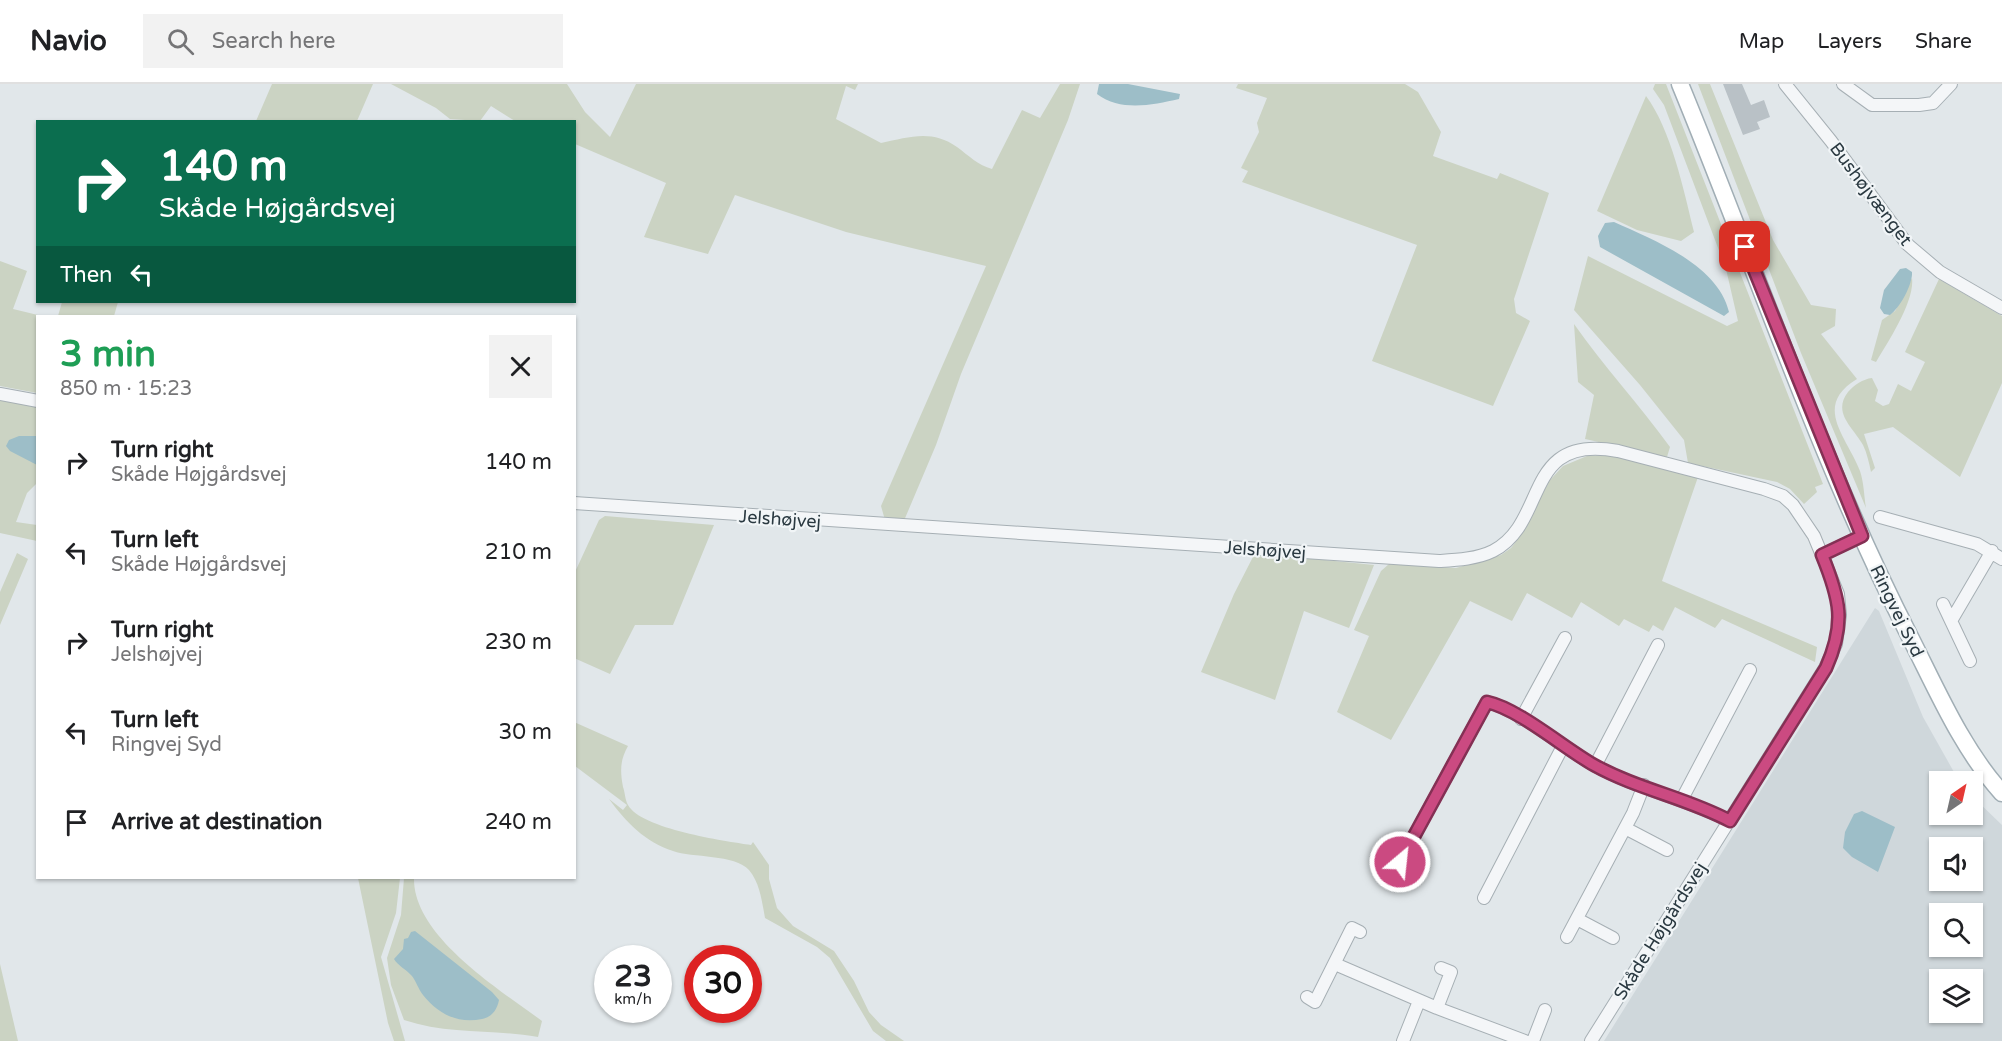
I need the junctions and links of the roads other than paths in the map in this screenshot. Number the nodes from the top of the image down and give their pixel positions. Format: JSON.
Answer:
{"nodes":[{"id":1,"x":1680,"y":84,"type":"edge"},
{"id":2,"x":1843,"y":84,"type":"edge"},
{"id":3,"x":1951,"y":84,"type":"edge"},
{"id":4,"x":1787,"y":85,"type":"edge"},
{"id":5,"x":2002,"y":308,"type":"edge"},
{"id":6,"x":0,"y":394,"type":"edge"},
{"id":7,"x":36,"y":401,"type":"edge"},
{"id":8,"x":576,"y":503,"type":"edge"},
{"id":9,"x":1880,"y":517,"type":"dead end"},
{"id":10,"x":1862,"y":536,"type":"junction"},
{"id":11,"x":1822,"y":555,"type":"junction"},
{"id":12,"x":1997,"y":555,"type":"edge"},
{"id":13,"x":1942,"y":604,"type":"dead end"},
{"id":14,"x":1951,"y":621,"type":"junction"},
{"id":15,"x":1565,"y":638,"type":"dead end"},
{"id":16,"x":1658,"y":645,"type":"dead end"},
{"id":17,"x":1970,"y":661,"type":"dead end"},
{"id":18,"x":1749,"y":670,"type":"dead end"},
{"id":19,"x":1521,"y":719,"type":"junction"},
{"id":20,"x":1563,"y":746,"type":"junction"},
{"id":21,"x":1595,"y":766,"type":"junction"},
{"id":22,"x":1644,"y":785,"type":"junction"},
{"id":23,"x":2002,"y":793,"type":"edge"},
{"id":24,"x":1683,"y":799,"type":"junction"},
{"id":25,"x":1730,"y":821,"type":"junction"},
{"id":26,"x":1625,"y":828,"type":"junction"},
{"id":27,"x":1667,"y":850,"type":"dead end"},
{"id":28,"x":1400,"y":862,"type":"dead end"},
{"id":29,"x":1484,"y":898,"type":"dead end"},
{"id":30,"x":1577,"y":919,"type":"junction"},
{"id":31,"x":1360,"y":932,"type":"dead end"},
{"id":32,"x":1567,"y":937,"type":"dead end"},
{"id":33,"x":1613,"y":938,"type":"dead end"},
{"id":34,"x":1335,"y":964,"type":"junction"},
{"id":35,"x":1441,"y":968,"type":"dead end"},
{"id":36,"x":1307,"y":997,"type":"dead end"},
{"id":37,"x":1419,"y":1001,"type":"junction"},
{"id":38,"x":1437,"y":1008,"type":"junction"},
{"id":39,"x":1545,"y":1010,"type":"dead end"},
{"id":40,"x":1508,"y":1038,"type":"edge"},
{"id":41,"x":1403,"y":1041,"type":"edge"},
{"id":42,"x":1525,"y":1041,"type":"edge"},
{"id":43,"x":1533,"y":1041,"type":"edge"},
{"id":44,"x":1591,"y":1041,"type":"edge"}],
"edges":[{"from":1,"to":10,"type":"main road","name":"Ringvej Syd"},
{"from":2,"to":3,"type":"street"},
{"from":4,"to":5,"type":"street","name":"Bushøjvænget"},
{"from":6,"to":7,"type":"street"},
{"from":8,"to":11,"type":"street","name":"Jelshøjvej"},
{"from":9,"to":12,"type":"street"},
{"from":10,"to":11,"type":"street"},
{"from":10,"to":23,"type":"main road","name":"Ringvej Syd"},
{"from":11,"to":25,"type":"street","name":"Skåde Højgårdsvej"},
{"from":12,"to":14,"type":"street"},
{"from":13,"to":14,"type":"street"},
{"from":14,"to":17,"type":"street"},
{"from":15,"to":19,"type":"street"},
{"from":16,"to":21,"type":"street"},
{"from":18,"to":24,"type":"street"},
{"from":19,"to":20,"type":"street"},
{"from":19,"to":28,"type":"street"},
{"from":20,"to":21,"type":"street"},
{"from":20,"to":29,"type":"street"},
{"from":21,"to":22,"type":"street"},
{"from":22,"to":24,"type":"street"},
{"from":22,"to":26,"type":"street"},
{"from":24,"to":25,"type":"street"},
{"from":25,"to":44,"type":"street","name":"Skåde Højgårdsvej"},
{"from":26,"to":27,"type":"street","name":"Skåde Højgårdsvej"},
{"from":26,"to":30,"type":"street"},
{"from":30,"to":32,"type":"street"},
{"from":30,"to":33,"type":"street","name":"Skåde Højgårdsvej"},
{"from":31,"to":34,"type":"street"},
{"from":34,"to":36,"type":"street"},
{"from":34,"to":37,"type":"street"},
{"from":35,"to":38,"type":"street"},
{"from":37,"to":38,"type":"street"},
{"from":37,"to":41,"type":"street"},
{"from":38,"to":40,"type":"street"},
{"from":39,"to":43,"type":"street"},
{"from":40,"to":42,"type":"street"}]}
